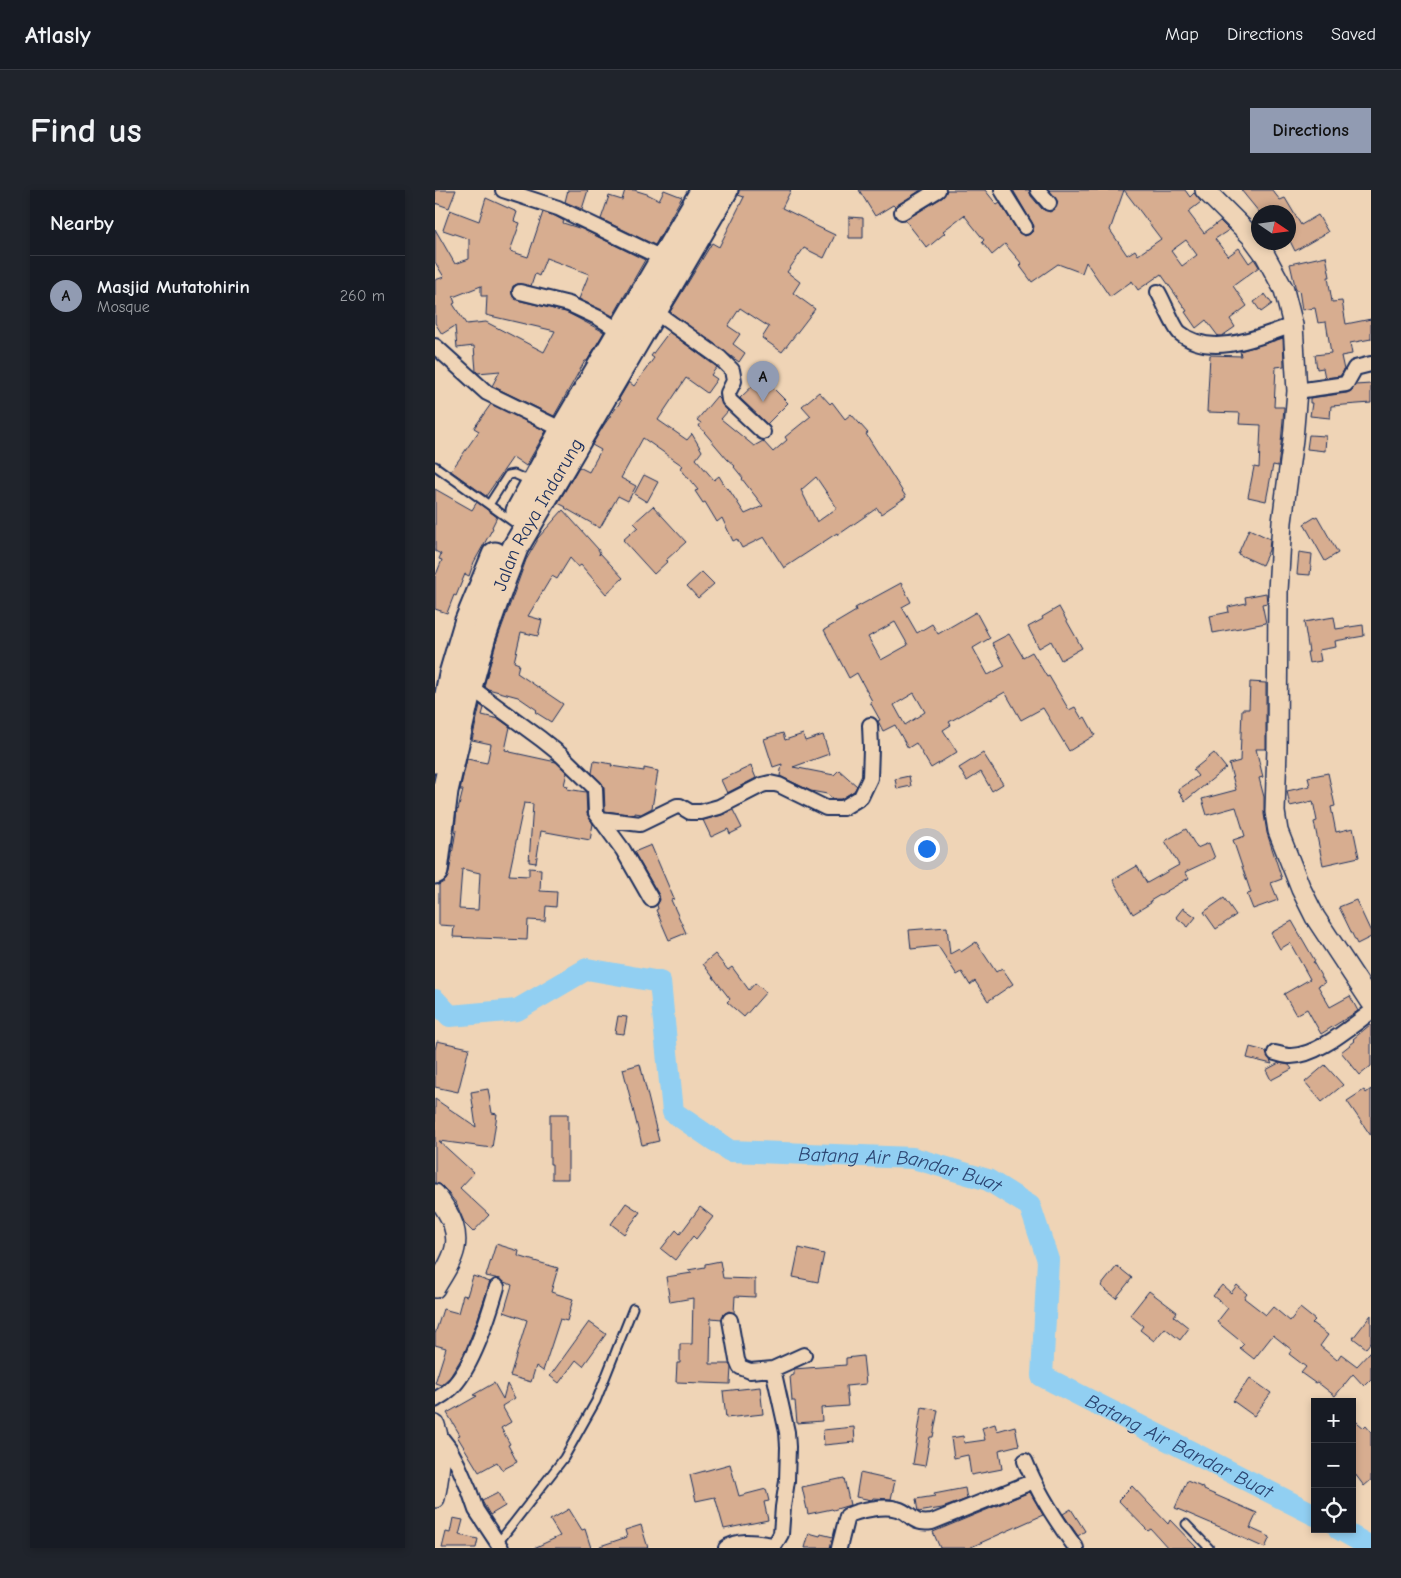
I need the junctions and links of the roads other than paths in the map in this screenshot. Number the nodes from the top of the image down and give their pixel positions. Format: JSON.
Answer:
{"nodes":[{"id":1,"x":503,"y":190,"type":"edge"},
{"id":2,"x":704,"y":190,"type":"edge"},
{"id":3,"x":725,"y":190,"type":"edge"},
{"id":4,"x":938,"y":190,"type":"edge"},
{"id":5,"x":1002,"y":190,"type":"edge"},
{"id":6,"x":1038,"y":190,"type":"edge"},
{"id":7,"x":1205,"y":190,"type":"edge"},
{"id":8,"x":1049,"y":203,"type":"dead end"},
{"id":9,"x":902,"y":212,"type":"dead end"},
{"id":10,"x":1025,"y":227,"type":"dead end"},
{"id":11,"x":664,"y":258,"type":"junction"},
{"id":12,"x":520,"y":292,"type":"dead end"},
{"id":13,"x":1158,"y":292,"type":"dead end"},
{"id":14,"x":655,"y":311,"type":"junction"},
{"id":15,"x":1293,"y":325,"type":"junction"},
{"id":16,"x":621,"y":331,"type":"junction"},
{"id":17,"x":435,"y":346,"type":"edge"},
{"id":18,"x":1371,"y":364,"type":"edge"},
{"id":19,"x":1297,"y":390,"type":"junction"},
{"id":20,"x":563,"y":430,"type":"junction"},
{"id":21,"x":763,"y":432,"type":"dead end"},
{"id":22,"x":435,"y":466,"type":"edge"},
{"id":23,"x":534,"y":482,"type":"junction"},
{"id":24,"x":489,"y":503,"type":"junction"},
{"id":25,"x":513,"y":522,"type":"junction"},
{"id":26,"x":461,"y":680,"type":"junction"},
{"id":27,"x":870,"y":725,"type":"dead end"},
{"id":28,"x":435,"y":760,"type":"edge"},
{"id":29,"x":600,"y":820,"type":"junction"},
{"id":30,"x":435,"y":871,"type":"edge"},
{"id":31,"x":651,"y":899,"type":"dead end"},
{"id":32,"x":1371,"y":1002,"type":"edge"},
{"id":33,"x":1371,"y":1012,"type":"edge"},
{"id":34,"x":1275,"y":1053,"type":"dead end"},
{"id":35,"x":435,"y":1194,"type":"edge"},
{"id":36,"x":497,"y":1286,"type":"dead end"},
{"id":37,"x":435,"y":1288,"type":"edge"},
{"id":38,"x":633,"y":1308,"type":"dead end"},
{"id":39,"x":730,"y":1320,"type":"dead end"},
{"id":40,"x":804,"y":1355,"type":"dead end"},
{"id":41,"x":773,"y":1369,"type":"junction"},
{"id":42,"x":435,"y":1400,"type":"edge"},
{"id":43,"x":437,"y":1430,"type":"edge"},
{"id":44,"x":1025,"y":1462,"type":"dead end"},
{"id":45,"x":1034,"y":1481,"type":"junction"},
{"id":46,"x":435,"y":1498,"type":"edge"},
{"id":47,"x":1186,"y":1524,"type":"dead end"},
{"id":48,"x":500,"y":1546,"type":"edge"},
{"id":49,"x":774,"y":1546,"type":"edge"},
{"id":50,"x":726,"y":1548,"type":"edge"},
{"id":51,"x":839,"y":1548,"type":"edge"},
{"id":52,"x":1076,"y":1548,"type":"edge"},
{"id":53,"x":1209,"y":1548,"type":"edge"}],
"edges":[{"from":1,"to":11,"type":"street"},
{"from":2,"to":11,"type":"highway","name":"Jalan Raya Indarung"},
{"from":3,"to":14,"type":"highway","name":"Jalan Raya Indarung"},
{"from":4,"to":9,"type":"street"},
{"from":5,"to":10,"type":"street"},
{"from":6,"to":8,"type":"street"},
{"from":7,"to":15,"type":"street"},
{"from":11,"to":16,"type":"highway","name":"Jalan Raya Indarung"},
{"from":12,"to":16,"type":"street"},
{"from":13,"to":15,"type":"street"},
{"from":14,"to":21,"type":"street"},
{"from":14,"to":26,"type":"highway","name":"Jalan Raya Indarung"},
{"from":15,"to":19,"type":"street"},
{"from":16,"to":20,"type":"highway","name":"Jalan Raya Indarung"},
{"from":17,"to":20,"type":"street"},
{"from":18,"to":19,"type":"street"},
{"from":19,"to":32,"type":"street"},
{"from":20,"to":23,"type":"highway","name":"Jalan Raya Indarung"},
{"from":22,"to":24,"type":"lane"},
{"from":23,"to":24,"type":"lane"},
{"from":23,"to":25,"type":"highway","name":"Jalan Raya Indarung"},
{"from":24,"to":25,"type":"lane"},
{"from":25,"to":26,"type":"highway","name":"Jalan Raya Indarung"},
{"from":26,"to":28,"type":"highway","name":"Jalan Raya Indarung"},
{"from":26,"to":29,"type":"street"},
{"from":26,"to":30,"type":"highway","name":"Jalan Raya Indarung"},
{"from":27,"to":29,"type":"street"},
{"from":29,"to":31,"type":"street"},
{"from":33,"to":34,"type":"street"},
{"from":35,"to":37,"type":"street"},
{"from":36,"to":42,"type":"street"},
{"from":38,"to":48,"type":"lane"},
{"from":39,"to":41,"type":"street"},
{"from":40,"to":41,"type":"street"},
{"from":41,"to":49,"type":"street"},
{"from":43,"to":46,"type":"street"},
{"from":43,"to":48,"type":"street"},
{"from":44,"to":45,"type":"street"},
{"from":45,"to":51,"type":"street"},
{"from":45,"to":52,"type":"street"},
{"from":47,"to":53,"type":"lane"},
{"from":49,"to":50,"type":"street"}]}
